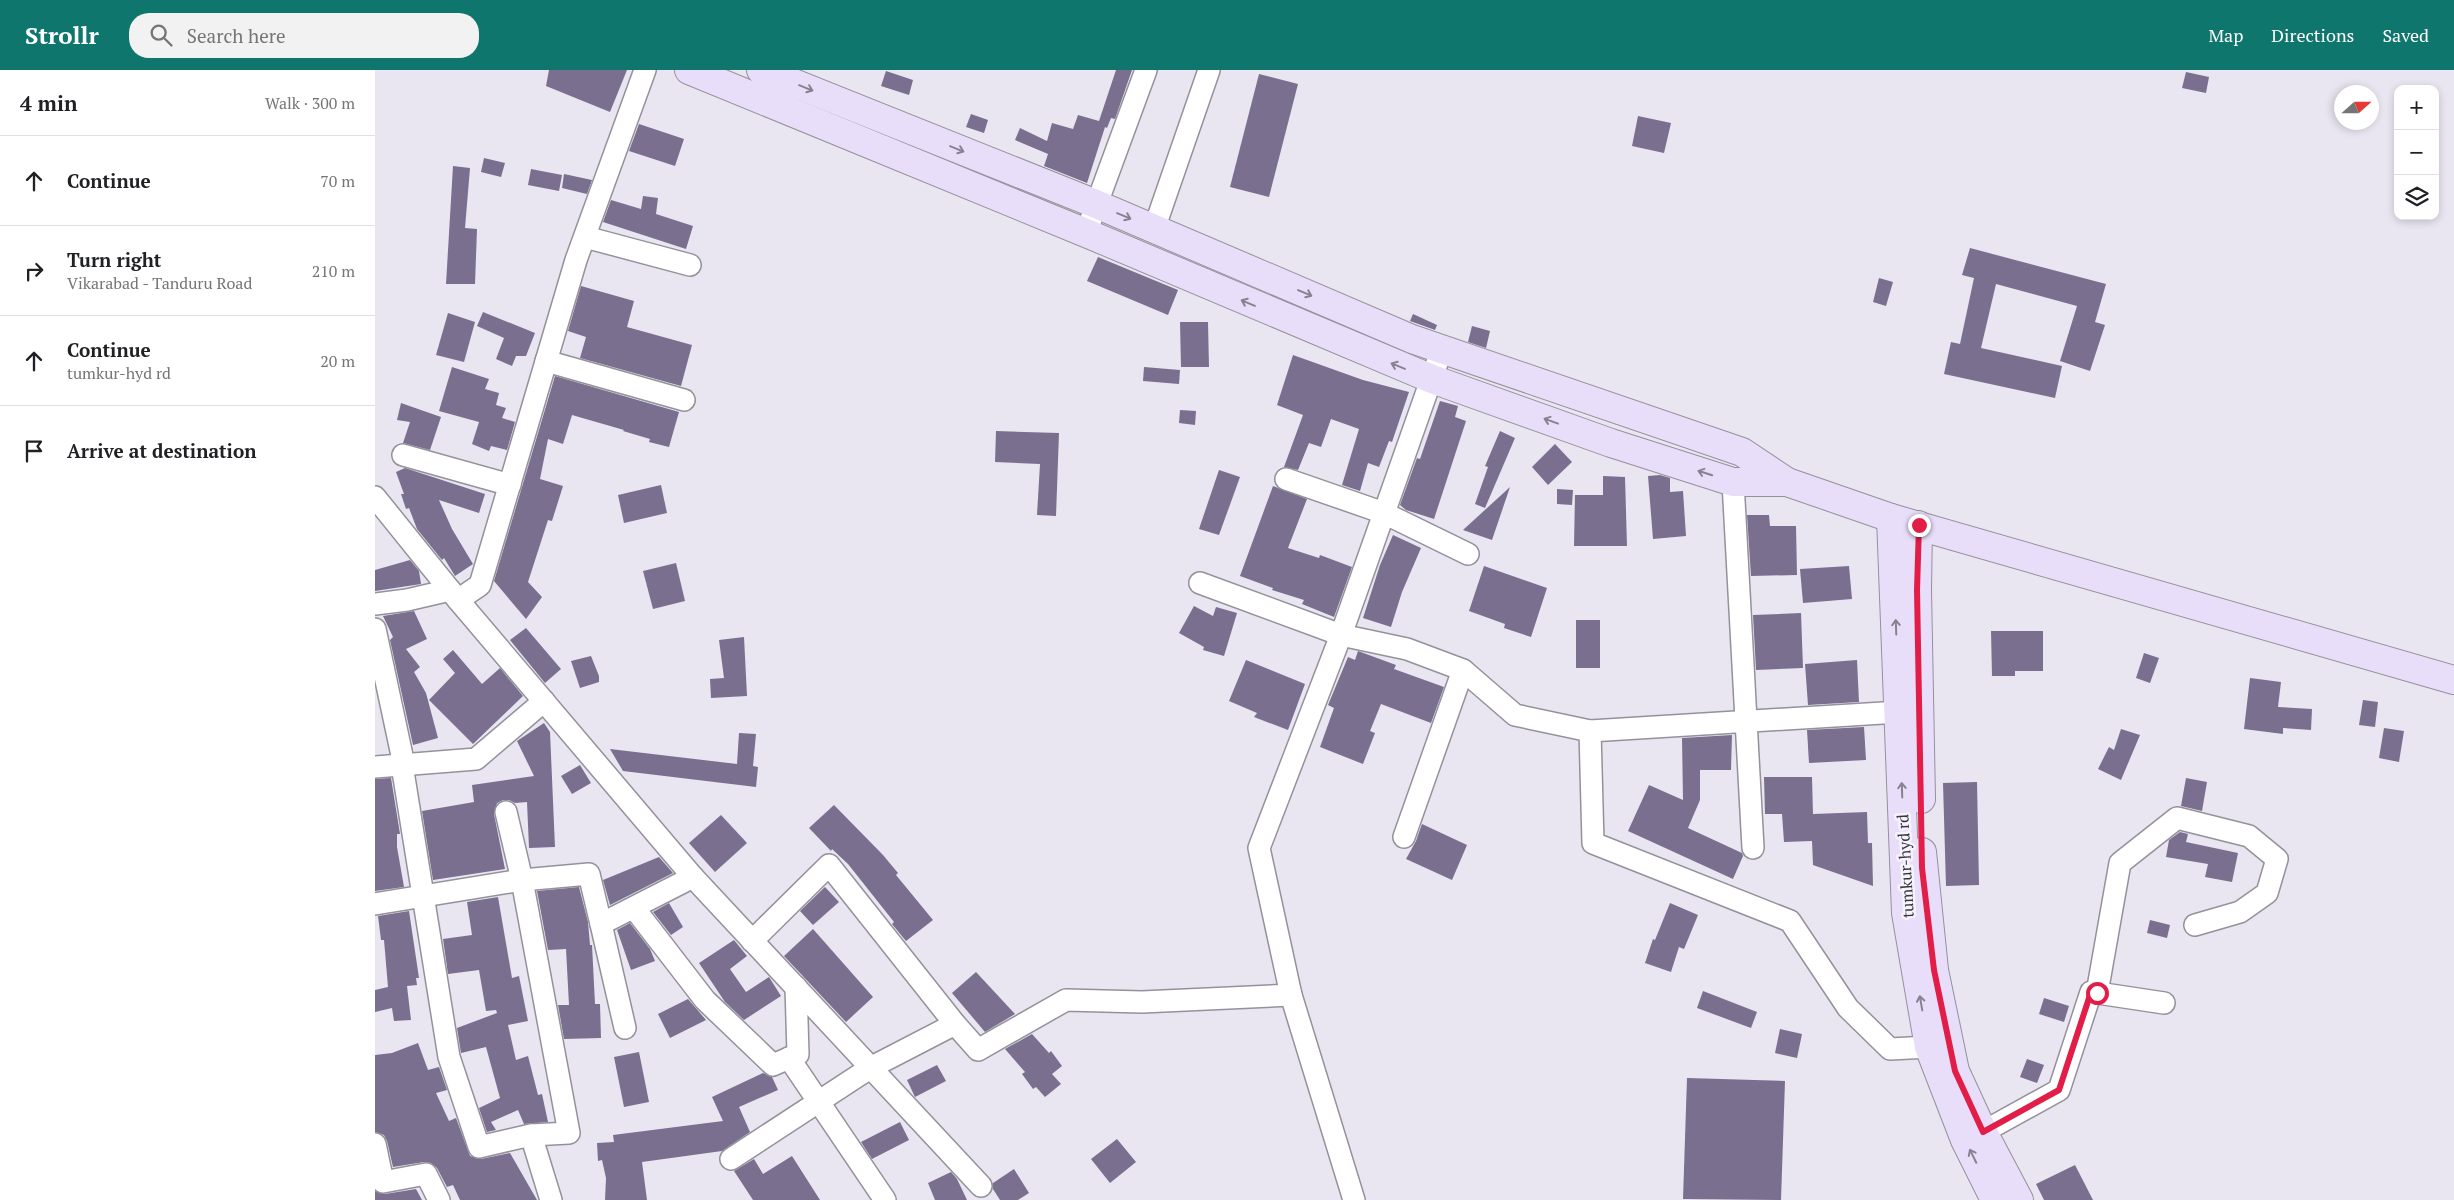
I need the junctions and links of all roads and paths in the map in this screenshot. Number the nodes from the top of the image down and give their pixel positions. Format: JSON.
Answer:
{"nodes":[{"id":1,"x":645,"y":70,"type":"edge"},
{"id":2,"x":689,"y":70,"type":"edge"},
{"id":3,"x":761,"y":70,"type":"edge"},
{"id":4,"x":1147,"y":70,"type":"edge"},
{"id":5,"x":1209,"y":70,"type":"edge"},
{"id":6,"x":1096,"y":204,"type":"junction"},
{"id":7,"x":1154,"y":229,"type":"junction"},
{"id":8,"x":1086,"y":233,"type":"junction"},
{"id":9,"x":585,"y":237,"type":"junction"},
{"id":10,"x":690,"y":265,"type":"dead end"},
{"id":11,"x":1441,"y":349,"type":"junction"},
{"id":12,"x":546,"y":362,"type":"junction"},
{"id":13,"x":1432,"y":379,"type":"junction"},
{"id":14,"x":684,"y":400,"type":"dead end"},
{"id":15,"x":403,"y":454,"type":"dead end"},
{"id":16,"x":1287,"y":479,"type":"dead end"},
{"id":17,"x":1733,"y":482,"type":"junction"},
{"id":18,"x":1787,"y":482,"type":"junction"},
{"id":19,"x":510,"y":485,"type":"junction"},
{"id":20,"x":375,"y":497,"type":"edge"},
{"id":21,"x":1384,"y":513,"type":"junction"},
{"id":22,"x":1891,"y":518,"type":"junction"},
{"id":23,"x":1919,"y":525,"type":"junction"},
{"id":24,"x":1469,"y":554,"type":"dead end"},
{"id":25,"x":1200,"y":583,"type":"dead end"},
{"id":26,"x":454,"y":595,"type":"junction"},
{"id":27,"x":375,"y":604,"type":"edge"},
{"id":28,"x":375,"y":629,"type":"edge"},
{"id":29,"x":1341,"y":635,"type":"junction"},
{"id":30,"x":1463,"y":670,"type":"junction"},
{"id":31,"x":2454,"y":680,"type":"edge"},
{"id":32,"x":544,"y":701,"type":"junction"},
{"id":33,"x":1899,"y":712,"type":"junction"},
{"id":34,"x":1747,"y":720,"type":"junction"},
{"id":35,"x":1590,"y":731,"type":"junction"},
{"id":36,"x":403,"y":765,"type":"junction"},
{"id":37,"x":375,"y":767,"type":"edge"},
{"id":38,"x":505,"y":812,"type":"dead end"},
{"id":39,"x":1404,"y":838,"type":"dead end"},
{"id":40,"x":1753,"y":848,"type":"dead end"},
{"id":41,"x":693,"y":878,"type":"junction"},
{"id":42,"x":522,"y":880,"type":"junction"},
{"id":43,"x":423,"y":896,"type":"junction"},
{"id":44,"x":375,"y":904,"type":"edge"},
{"id":45,"x":634,"y":908,"type":"junction"},
{"id":46,"x":601,"y":924,"type":"junction"},
{"id":47,"x":2195,"y":925,"type":"dead end"},
{"id":48,"x":752,"y":941,"type":"junction"},
{"id":49,"x":796,"y":987,"type":"junction"},
{"id":50,"x":2097,"y":993,"type":"junction"},
{"id":51,"x":1291,"y":995,"type":"junction"},
{"id":52,"x":2164,"y":1004,"type":"dead end"},
{"id":53,"x":955,"y":1024,"type":"junction"},
{"id":54,"x":625,"y":1028,"type":"dead end"},
{"id":55,"x":1929,"y":1047,"type":"junction"},
{"id":56,"x":789,"y":1058,"type":"junction"},
{"id":57,"x":871,"y":1068,"type":"junction"},
{"id":58,"x":820,"y":1101,"type":"junction"},
{"id":59,"x":1983,"y":1132,"type":"junction"},
{"id":60,"x":531,"y":1135,"type":"junction"},
{"id":61,"x":375,"y":1144,"type":"edge"},
{"id":62,"x":731,"y":1159,"type":"dead end"},
{"id":63,"x":981,"y":1186,"type":"dead end"},
{"id":64,"x":439,"y":1200,"type":"edge"},
{"id":65,"x":551,"y":1200,"type":"edge"},
{"id":66,"x":885,"y":1200,"type":"edge"},
{"id":67,"x":1354,"y":1200,"type":"edge"},
{"id":68,"x":1995,"y":1200,"type":"edge"},
{"id":69,"x":2019,"y":1200,"type":"edge"}],
"edges":[{"from":1,"to":9,"type":"street"},
{"from":2,"to":8,"type":"main road"},
{"from":3,"to":6,"type":"main road","one_way":true},
{"from":4,"to":6,"type":"street"},
{"from":5,"to":7,"type":"street"},
{"from":6,"to":7,"type":"main road","one_way":true},
{"from":6,"to":8,"type":"street"},
{"from":7,"to":11,"type":"main road","one_way":true},
{"from":13,"to":8,"type":"main road","one_way":true},
{"from":9,"to":10,"type":"street"},
{"from":9,"to":12,"type":"street"},
{"from":11,"to":13,"type":"street"},
{"from":11,"to":18,"type":"main road"},
{"from":12,"to":14,"type":"street"},
{"from":12,"to":19,"type":"street"},
{"from":17,"to":13,"type":"main road","one_way":true},
{"from":13,"to":21,"type":"street"},
{"from":15,"to":19,"type":"street"},
{"from":16,"to":21,"type":"street"},
{"from":17,"to":18,"type":"main road"},
{"from":17,"to":34,"type":"street"},
{"from":18,"to":22,"type":"main road"},
{"from":19,"to":26,"type":"street"},
{"from":20,"to":26,"type":"street"},
{"from":21,"to":24,"type":"street"},
{"from":21,"to":29,"type":"street"},
{"from":22,"to":23,"type":"main road"},
{"from":33,"to":22,"type":"main road","name":"tumkur-hyd rd","one_way":true},
{"from":23,"to":31,"type":"main road"},
{"from":23,"to":59,"type":"main road"},
{"from":25,"to":29,"type":"street"},
{"from":26,"to":27,"type":"street"},
{"from":26,"to":32,"type":"street"},
{"from":28,"to":36,"type":"street"},
{"from":29,"to":30,"type":"street"},
{"from":29,"to":51,"type":"street"},
{"from":30,"to":35,"type":"street"},
{"from":30,"to":39,"type":"street"},
{"from":32,"to":36,"type":"street"},
{"from":32,"to":41,"type":"street"},
{"from":33,"to":34,"type":"street"},
{"from":55,"to":33,"type":"main road","name":"tumkur-hyd rd","one_way":true},
{"from":34,"to":35,"type":"street"},
{"from":34,"to":40,"type":"street"},
{"from":35,"to":55,"type":"street"},
{"from":36,"to":37,"type":"street"},
{"from":36,"to":43,"type":"street"},
{"from":38,"to":42,"type":"street"},
{"from":41,"to":45,"type":"street"},
{"from":41,"to":48,"type":"street"},
{"from":42,"to":43,"type":"street"},
{"from":42,"to":46,"type":"street"},
{"from":42,"to":60,"type":"street"},
{"from":43,"to":44,"type":"street"},
{"from":43,"to":60,"type":"street"},
{"from":45,"to":46,"type":"street"},
{"from":45,"to":56,"type":"street"},
{"from":46,"to":54,"type":"street"},
{"from":47,"to":50,"type":"street"},
{"from":48,"to":49,"type":"street"},
{"from":48,"to":53,"type":"street"},
{"from":49,"to":56,"type":"street"},
{"from":49,"to":57,"type":"street"},
{"from":50,"to":52,"type":"street"},
{"from":50,"to":59,"type":"street"},
{"from":51,"to":53,"type":"street"},
{"from":51,"to":67,"type":"street"},
{"from":53,"to":57,"type":"street"},
{"from":68,"to":55,"type":"main road","name":"tumkur-hyd rd","one_way":true},
{"from":56,"to":58,"type":"street"},
{"from":57,"to":58,"type":"street"},
{"from":57,"to":63,"type":"street"},
{"from":58,"to":62,"type":"street"},
{"from":58,"to":66,"type":"street"},
{"from":59,"to":69,"type":"main road"},
{"from":60,"to":65,"type":"street"},
{"from":61,"to":64,"type":"street"}]}
